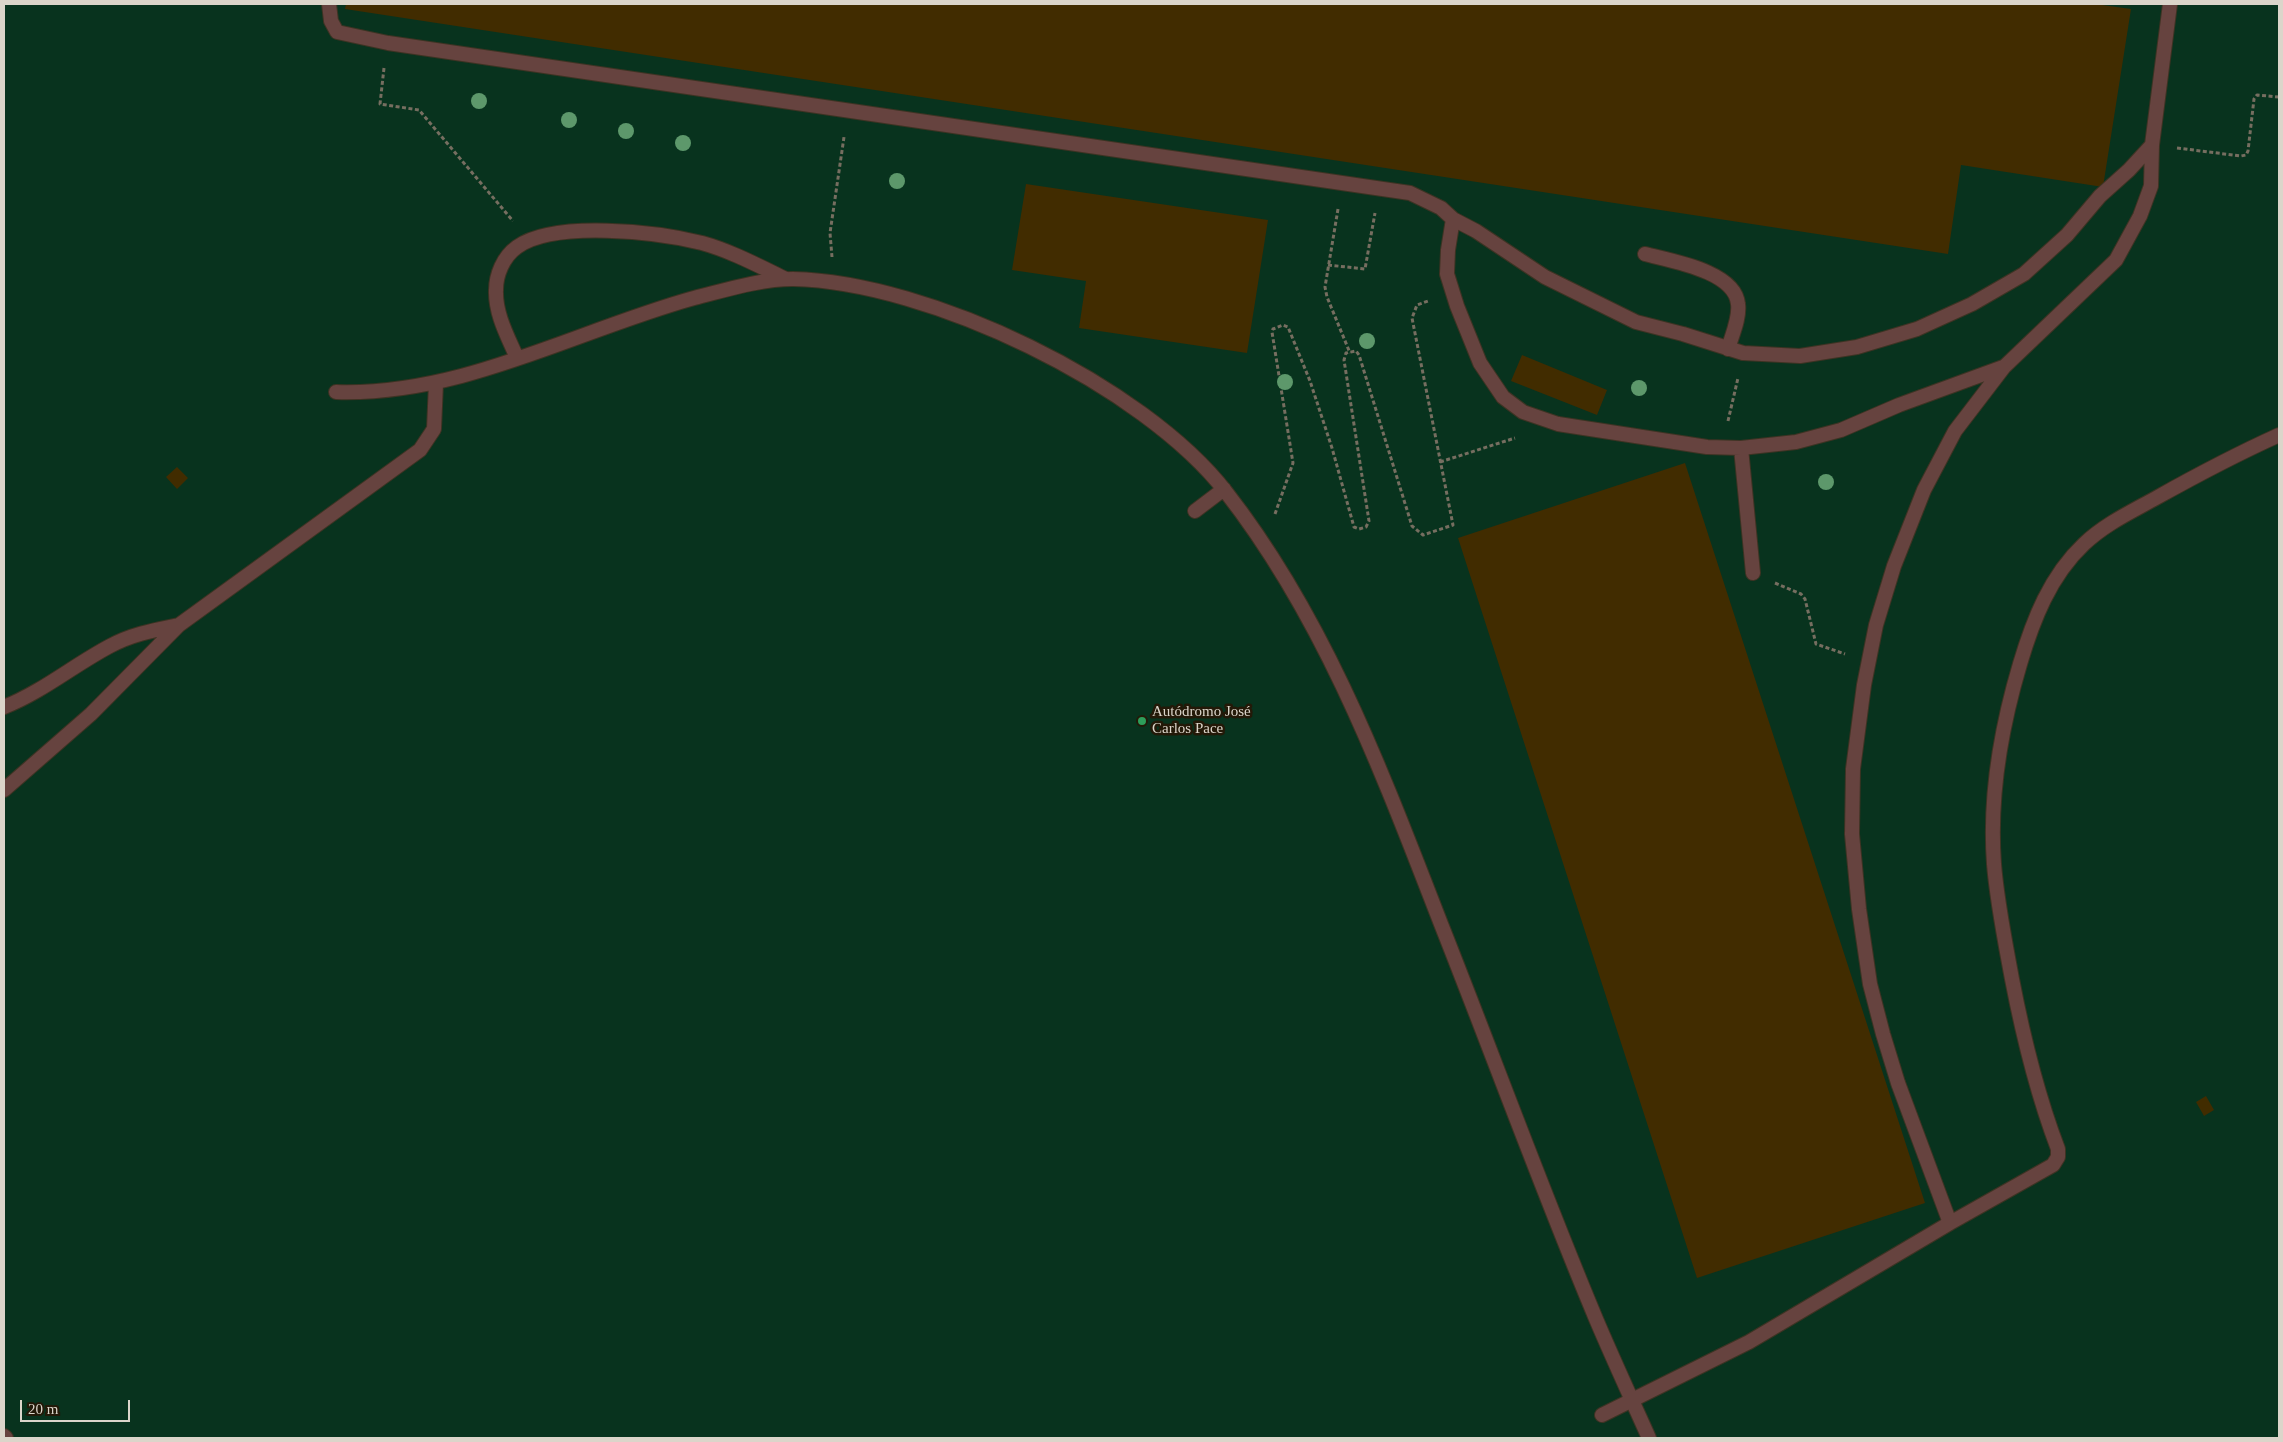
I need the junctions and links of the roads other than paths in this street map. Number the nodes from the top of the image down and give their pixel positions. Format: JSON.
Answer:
{"nodes":[{"id":1,"x":329,"y":4,"type":"edge"},
{"id":2,"x":2170,"y":4,"type":"edge"},
{"id":3,"x":2152,"y":145,"type":"junction"},
{"id":4,"x":1453,"y":219,"type":"junction"},
{"id":5,"x":1645,"y":254,"type":"dead end"},
{"id":6,"x":786,"y":279,"type":"junction"},
{"id":7,"x":1728,"y":349,"type":"junction"},
{"id":8,"x":517,"y":358,"type":"junction"},
{"id":9,"x":2004,"y":367,"type":"junction"},
{"id":10,"x":436,"y":383,"type":"junction"},
{"id":11,"x":336,"y":392,"type":"dead end"},
{"id":12,"x":2279,"y":435,"type":"edge"},
{"id":13,"x":1741,"y":448,"type":"junction"},
{"id":14,"x":1224,"y":489,"type":"junction"},
{"id":15,"x":1195,"y":511,"type":"dead end"},
{"id":16,"x":1753,"y":573,"type":"road end"},
{"id":17,"x":179,"y":625,"type":"junction"},
{"id":18,"x":4,"y":707,"type":"edge"},
{"id":19,"x":4,"y":790,"type":"edge"},
{"id":20,"x":1950,"y":1223,"type":"junction"},
{"id":21,"x":1632,"y":1400,"type":"junction"},
{"id":22,"x":1602,"y":1415,"type":"dead end"},
{"id":23,"x":1649,"y":1438,"type":"edge"}],
"edges":[{"from":1,"to":4,"type":"lane"},
{"from":2,"to":3,"type":"lane"},
{"from":3,"to":7,"type":"lane"},
{"from":3,"to":9,"type":"lane"},
{"from":4,"to":7,"type":"lane"},
{"from":4,"to":13,"type":"lane"},
{"from":5,"to":7,"type":"lane"},
{"from":6,"to":8,"type":"lane"},
{"from":6,"to":8,"type":"lane"},
{"from":6,"to":14,"type":"lane"},
{"from":8,"to":10,"type":"lane"},
{"from":9,"to":13,"type":"lane"},
{"from":9,"to":20,"type":"lane"},
{"from":10,"to":11,"type":"lane"},
{"from":10,"to":17,"type":"lane"},
{"from":12,"to":20,"type":"lane"},
{"from":13,"to":16,"type":"lane"},
{"from":14,"to":15,"type":"lane"},
{"from":14,"to":21,"type":"lane"},
{"from":17,"to":18,"type":"lane"},
{"from":17,"to":19,"type":"lane"},
{"from":20,"to":21,"type":"lane"},
{"from":21,"to":22,"type":"lane"},
{"from":21,"to":23,"type":"lane"}]}
